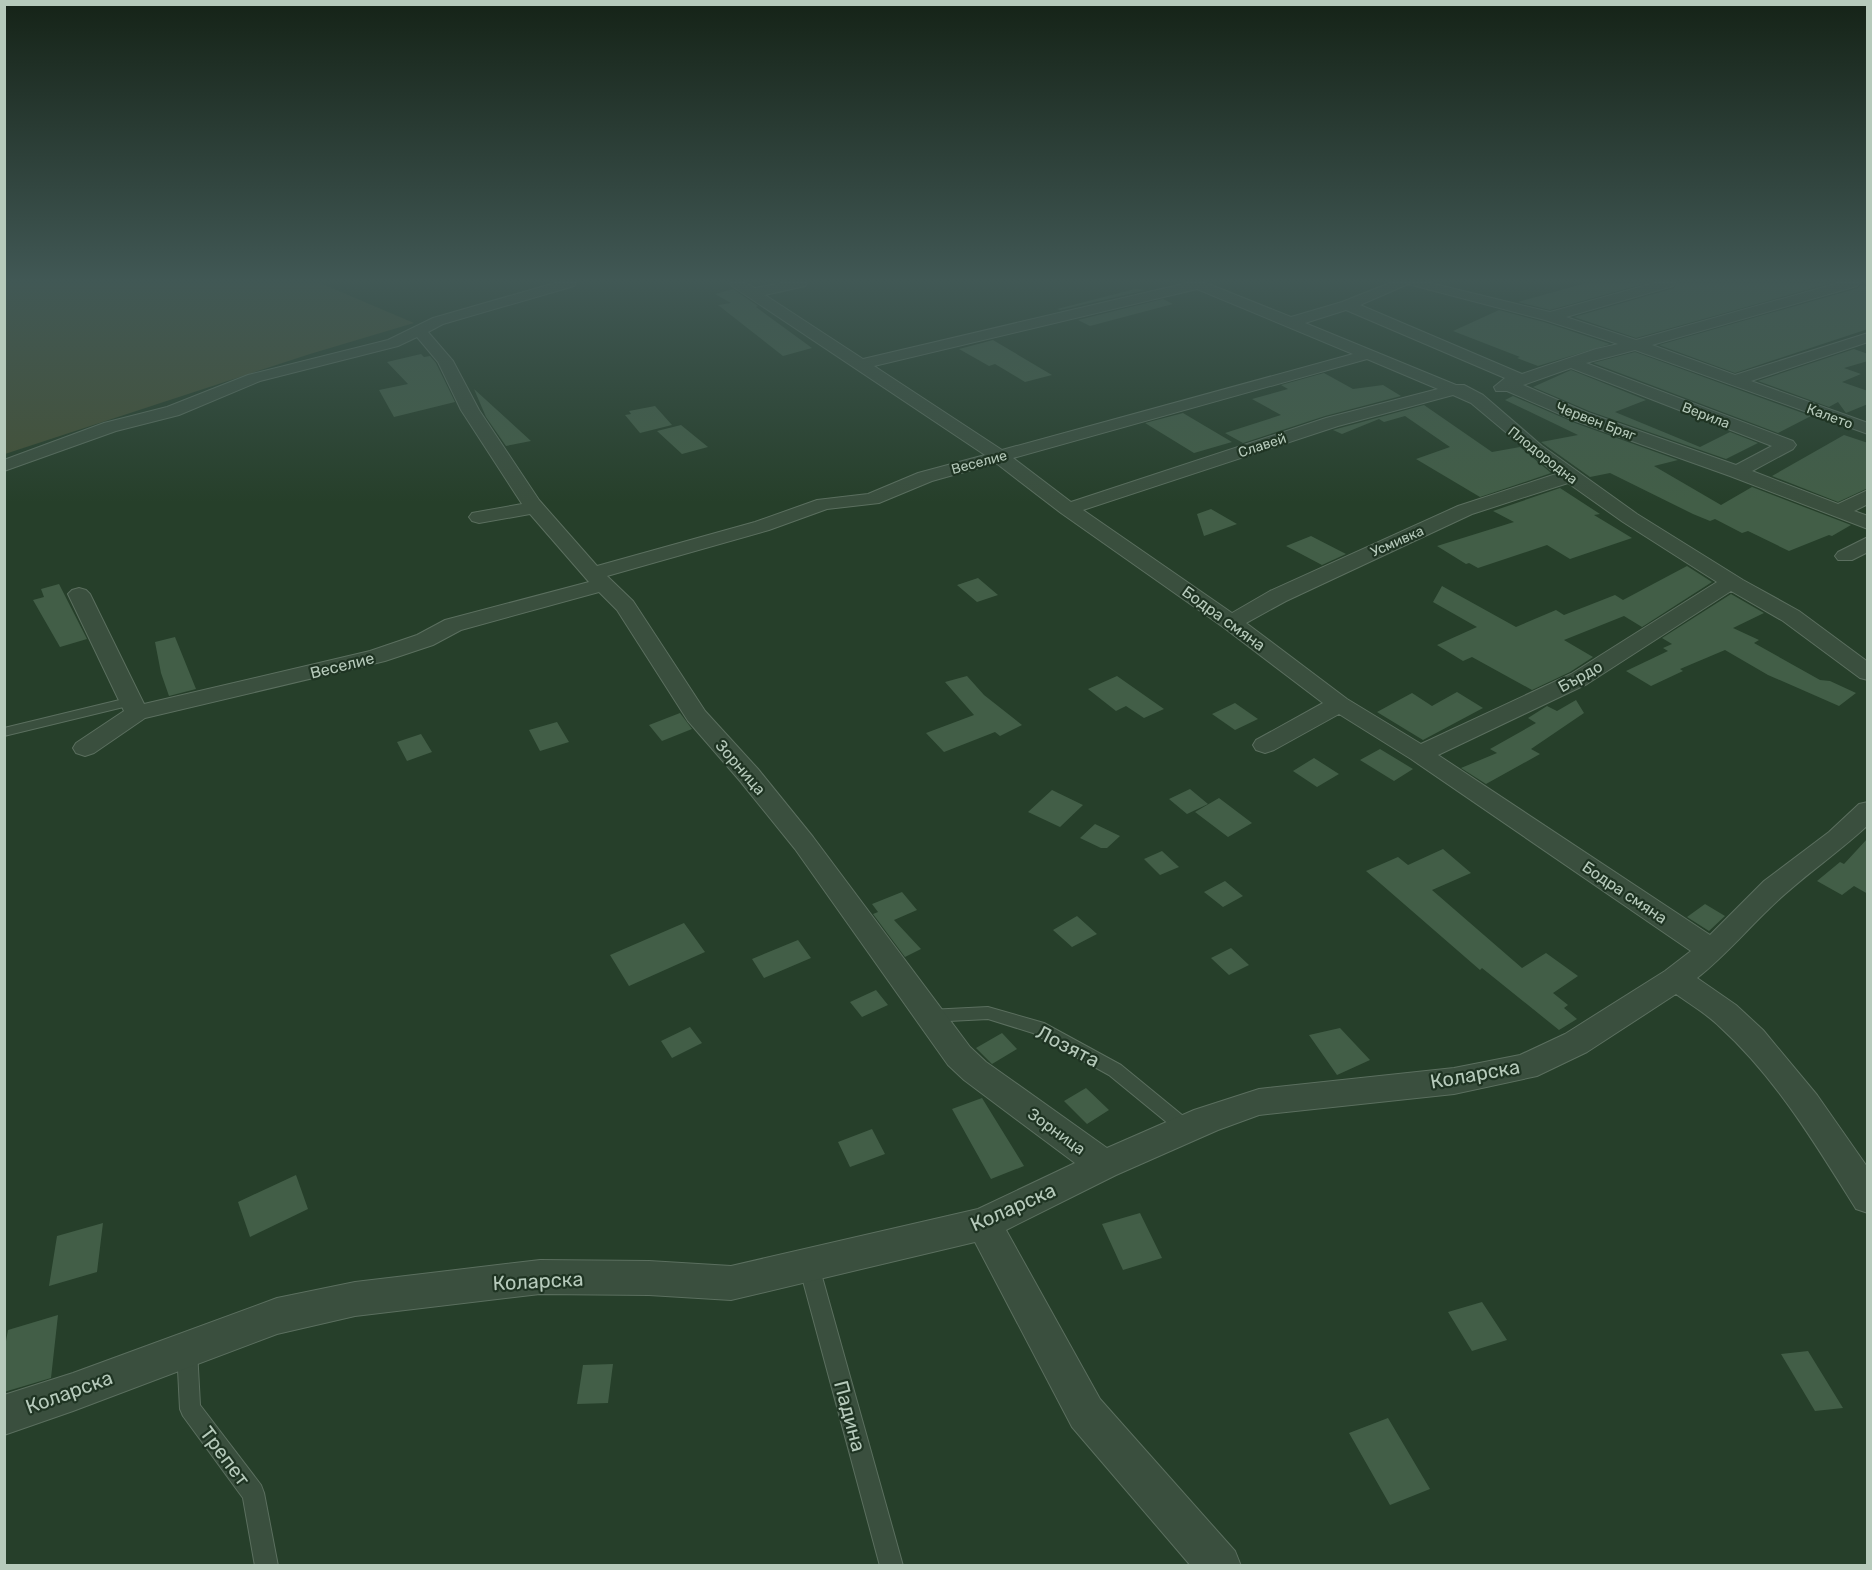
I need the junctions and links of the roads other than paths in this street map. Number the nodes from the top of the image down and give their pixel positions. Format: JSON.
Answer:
{"nodes":[{"id":1,"x":346,"y":356,"type":"edge"},
{"id":2,"x":441,"y":356,"type":"edge"},
{"id":3,"x":847,"y":356,"type":"edge"},
{"id":4,"x":896,"y":356,"type":"edge"},
{"id":5,"x":1361,"y":356,"type":"edge"},
{"id":6,"x":1375,"y":356,"type":"edge"},
{"id":7,"x":1468,"y":356,"type":"edge"},
{"id":8,"x":1590,"y":356,"type":"edge"},
{"id":9,"x":1667,"y":356,"type":"edge"},
{"id":10,"x":1809,"y":356,"type":"edge"},
{"id":11,"x":1572,"y":363,"type":"junction"},
{"id":12,"x":860,"y":365,"type":"junction"},
{"id":13,"x":1734,"y":381,"type":"junction"},
{"id":14,"x":1508,"y":385,"type":"junction"},
{"id":15,"x":1458,"y":390,"type":"junction"},
{"id":16,"x":1478,"y":399,"type":"junction"},
{"id":17,"x":1868,"y":415,"type":"edge"},
{"id":18,"x":1848,"y":422,"type":"junction"},
{"id":19,"x":1868,"y":429,"type":"edge"},
{"id":20,"x":999,"y":456,"type":"junction"},
{"id":21,"x":4,"y":466,"type":"edge"},
{"id":22,"x":1737,"y":472,"type":"junction"},
{"id":23,"x":1569,"y":476,"type":"junction"},
{"id":24,"x":1868,"y":496,"type":"edge"},
{"id":25,"x":535,"y":507,"type":"junction"},
{"id":26,"x":1068,"y":509,"type":"junction"},
{"id":27,"x":1838,"y":512,"type":"junction"},
{"id":28,"x":480,"y":517,"type":"dead end"},
{"id":29,"x":1868,"y":523,"type":"edge"},
{"id":30,"x":1868,"y":543,"type":"edge"},
{"id":31,"x":1868,"y":566,"type":"edge"},
{"id":32,"x":598,"y":579,"type":"junction"},
{"id":33,"x":1731,"y":582,"type":"junction"},
{"id":34,"x":79,"y":594,"type":"dead end"},
{"id":35,"x":1231,"y":622,"type":"junction"},
{"id":36,"x":1868,"y":673,"type":"edge"},
{"id":37,"x":1339,"y":704,"type":"junction"},
{"id":38,"x":134,"y":707,"type":"junction"},
{"id":39,"x":4,"y":732,"type":"edge"},
{"id":40,"x":1265,"y":746,"type":"dead end"},
{"id":41,"x":85,"y":748,"type":"dead end"},
{"id":42,"x":1420,"y":754,"type":"junction"},
{"id":43,"x":1868,"y":810,"type":"edge"},
{"id":44,"x":1712,"y":951,"type":"junction"},
{"id":45,"x":1676,"y":979,"type":"junction"},
{"id":46,"x":930,"y":1016,"type":"junction"},
{"id":47,"x":1187,"y":1129,"type":"junction"},
{"id":48,"x":1104,"y":1165,"type":"junction"},
{"id":49,"x":1868,"y":1198,"type":"edge"},
{"id":50,"x":984,"y":1224,"type":"junction"},
{"id":51,"x":809,"y":1266,"type":"junction"},
{"id":52,"x":187,"y":1348,"type":"junction"},
{"id":53,"x":4,"y":1415,"type":"edge"},
{"id":54,"x":267,"y":1566,"type":"edge"},
{"id":55,"x":892,"y":1566,"type":"edge"},
{"id":56,"x":1220,"y":1566,"type":"edge"}],
"edges":[{"from":1,"to":21,"type":"street"},
{"from":2,"to":25,"type":"street","name":"Зорница"},
{"from":3,"to":12,"type":"street","name":"Бодра смяна"},
{"from":4,"to":12,"type":"street"},
{"from":5,"to":20,"type":"street","name":"Веселие"},
{"from":6,"to":15,"type":"street","name":"Плодородна"},
{"from":7,"to":14,"type":"street"},
{"from":8,"to":11,"type":"street"},
{"from":9,"to":13,"type":"street","name":"Калето"},
{"from":10,"to":13,"type":"street"},
{"from":11,"to":14,"type":"street"},
{"from":11,"to":22,"type":"street","name":"Верила"},
{"from":12,"to":20,"type":"street","name":"Бодра смяна"},
{"from":13,"to":18,"type":"street","name":"Калето"},
{"from":14,"to":16,"type":"street"},
{"from":14,"to":22,"type":"street","name":"Червен Бряг"},
{"from":15,"to":16,"type":"street","name":"Плодородна"},
{"from":15,"to":26,"type":"street","name":"Славей"},
{"from":16,"to":23,"type":"street","name":"Плодородна"},
{"from":17,"to":18,"type":"street"},
{"from":18,"to":19,"type":"street","name":"Калето"},
{"from":20,"to":26,"type":"street","name":"Бодра смяна"},
{"from":20,"to":32,"type":"street","name":"Веселие"},
{"from":22,"to":27,"type":"street","name":"Червен Бряг"},
{"from":23,"to":33,"type":"street","name":"Плодородна"},
{"from":23,"to":35,"type":"street","name":"Усмивка"},
{"from":24,"to":27,"type":"street"},
{"from":25,"to":28,"type":"street"},
{"from":25,"to":32,"type":"street","name":"Зорница"},
{"from":26,"to":35,"type":"street","name":"Бодра смяна"},
{"from":27,"to":29,"type":"street","name":"Червен Бряг"},
{"from":30,"to":31,"type":"street"},
{"from":32,"to":38,"type":"street","name":"Веселие"},
{"from":32,"to":46,"type":"street","name":"Зорница"},
{"from":33,"to":36,"type":"street","name":"Плодородна"},
{"from":33,"to":42,"type":"street","name":"Бърдо"},
{"from":34,"to":38,"type":"street"},
{"from":35,"to":37,"type":"street","name":"Бодра смяна"},
{"from":37,"to":40,"type":"street"},
{"from":37,"to":42,"type":"street","name":"Бодра смяна"},
{"from":38,"to":39,"type":"lane","name":"Веселие"},
{"from":38,"to":41,"type":"street","name":"Веселие"},
{"from":42,"to":44,"type":"street","name":"Бодра смяна"},
{"from":43,"to":44,"type":"street","name":"Коларска"},
{"from":44,"to":45,"type":"street","name":"Коларска"},
{"from":45,"to":47,"type":"street","name":"Коларска"},
{"from":45,"to":49,"type":"street"},
{"from":46,"to":47,"type":"lane","name":"Лозята"},
{"from":46,"to":48,"type":"street","name":"Зорница"},
{"from":47,"to":48,"type":"street","name":"Коларска"},
{"from":48,"to":50,"type":"street","name":"Коларска"},
{"from":50,"to":51,"type":"street","name":"Коларска"},
{"from":50,"to":56,"type":"street"},
{"from":51,"to":52,"type":"street","name":"Коларска"},
{"from":51,"to":55,"type":"lane","name":"Падина"},
{"from":52,"to":53,"type":"street","name":"Коларска"},
{"from":52,"to":54,"type":"lane","name":"Трепет"}]}
